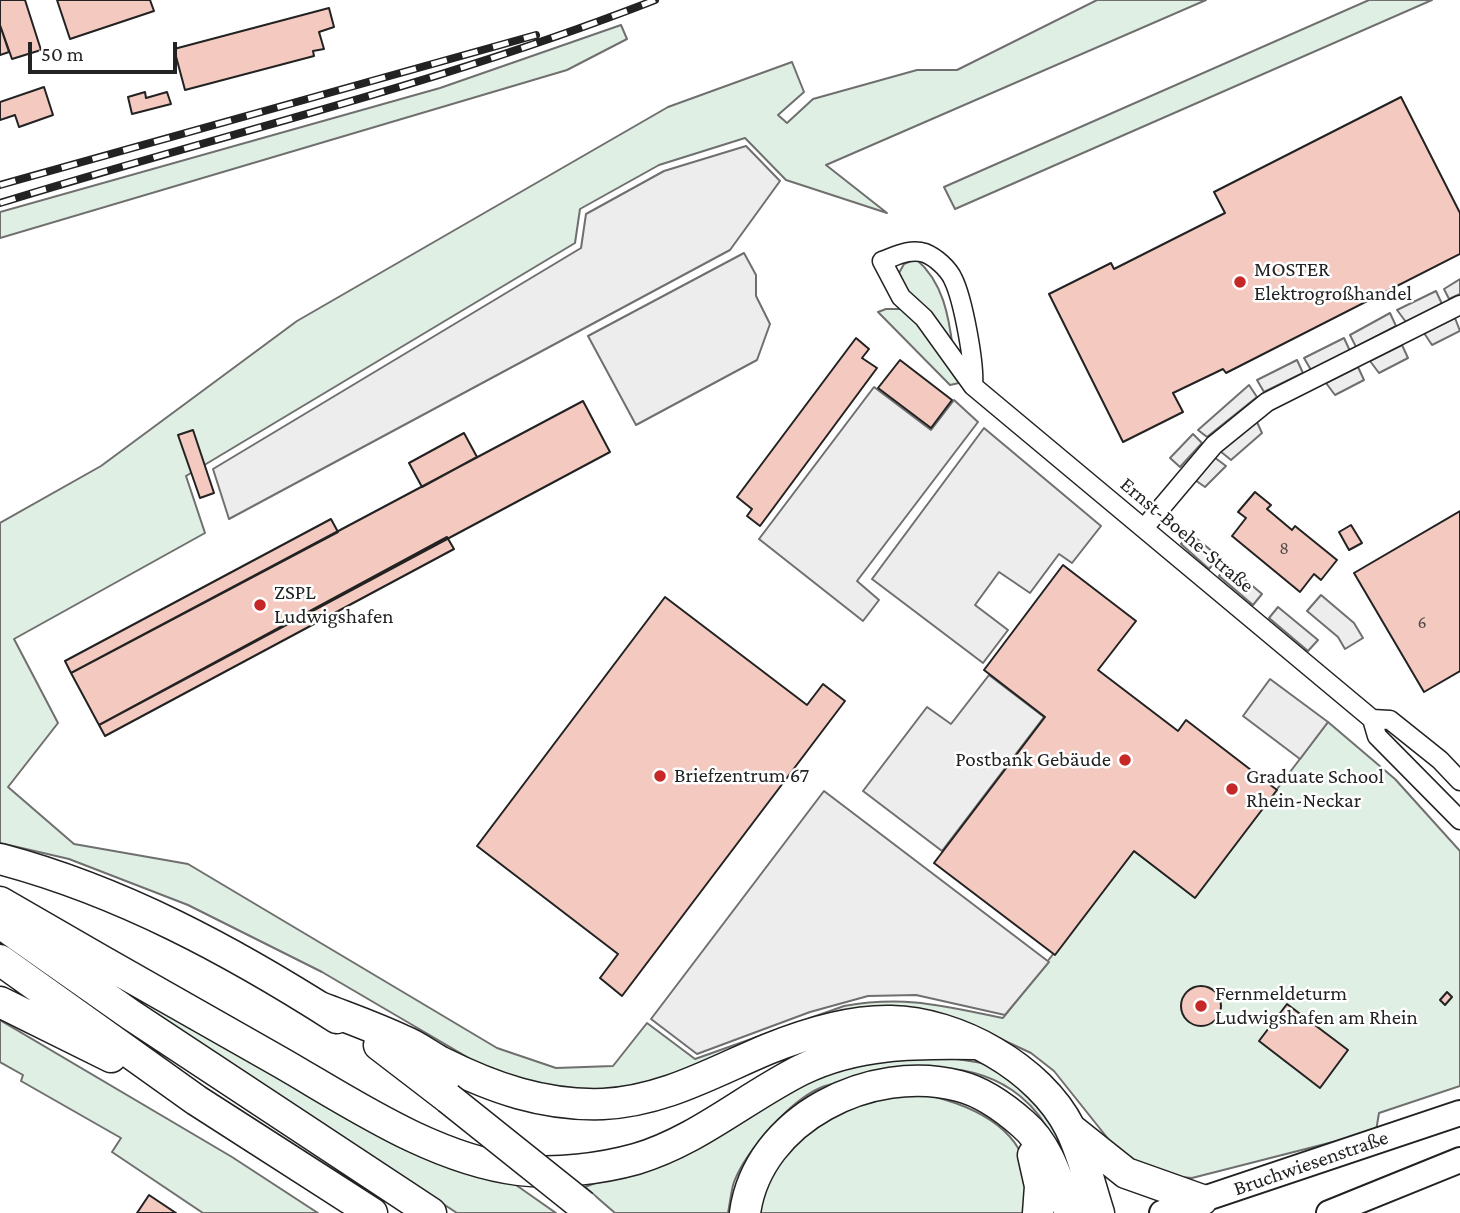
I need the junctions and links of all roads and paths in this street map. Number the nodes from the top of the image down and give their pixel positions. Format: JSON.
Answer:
{"nodes":[{"id":1,"x":1460,"y":305,"type":"edge"},
{"id":2,"x":973,"y":386,"type":"junction"},
{"id":3,"x":1143,"y":528,"type":"junction"},
{"id":4,"x":1372,"y":719,"type":"junction"},
{"id":5,"x":1460,"y":781,"type":"edge"},
{"id":6,"x":1460,"y":820,"type":"edge"},
{"id":7,"x":0,"y":859,"type":"edge"},
{"id":8,"x":0,"y":902,"type":"edge"},
{"id":9,"x":15,"y":925,"type":"edge"},
{"id":10,"x":0,"y":960,"type":"edge"},
{"id":11,"x":0,"y":1002,"type":"edge"},
{"id":12,"x":320,"y":1007,"type":"junction"},
{"id":13,"x":975,"y":1044,"type":"junction"},
{"id":14,"x":196,"y":1100,"type":"junction"},
{"id":15,"x":1460,"y":1112,"type":"edge"},
{"id":16,"x":1460,"y":1160,"type":"edge"},
{"id":17,"x":1065,"y":1165,"type":"edge"},
{"id":18,"x":751,"y":1191,"type":"edge"},
{"id":19,"x":1202,"y":1200,"type":"junction"},
{"id":20,"x":587,"y":1210,"type":"edge"},
{"id":21,"x":372,"y":1213,"type":"edge"},
{"id":22,"x":431,"y":1213,"type":"edge"},
{"id":23,"x":1070,"y":1213,"type":"edge"},
{"id":24,"x":1099,"y":1213,"type":"edge"},
{"id":25,"x":1162,"y":1213,"type":"edge"},
{"id":26,"x":1329,"y":1213,"type":"edge"}],
"edges":[{"from":1,"to":3,"type":"street"},
{"from":2,"to":2,"type":"street","name":"Ernst-Boehe-Straße"},
{"from":2,"to":3,"type":"street","name":"Ernst-Boehe-Straße"},
{"from":3,"to":4,"type":"street","name":"Ernst-Boehe-Straße"},
{"from":4,"to":5,"type":"street","name":"Ernst-Boehe-Straße"},
{"from":4,"to":6,"type":"street","name":"Ernst-Boehe-Straße"},
{"from":7,"to":12,"type":"highway"},
{"from":8,"to":9,"type":"highway"},
{"from":9,"to":13,"type":"highway"},
{"from":9,"to":22,"type":"highway"},
{"from":10,"to":14,"type":"highway"},
{"from":11,"to":14,"type":"highway"},
{"from":12,"to":13,"type":"highway"},
{"from":12,"to":20,"type":"highway","bridge":true},
{"from":13,"to":17,"type":"highway"},
{"from":14,"to":21,"type":"highway"},
{"from":15,"to":19,"type":"main road","name":"Bruchwiesenstraße"},
{"from":16,"to":26,"type":"main road"},
{"from":17,"to":18,"type":"highway"},
{"from":17,"to":19,"type":"highway"},
{"from":17,"to":23,"type":"highway"},
{"from":17,"to":24,"type":"highway"},
{"from":19,"to":25,"type":"main road","name":"Bruchwiesenstraße"}]}
